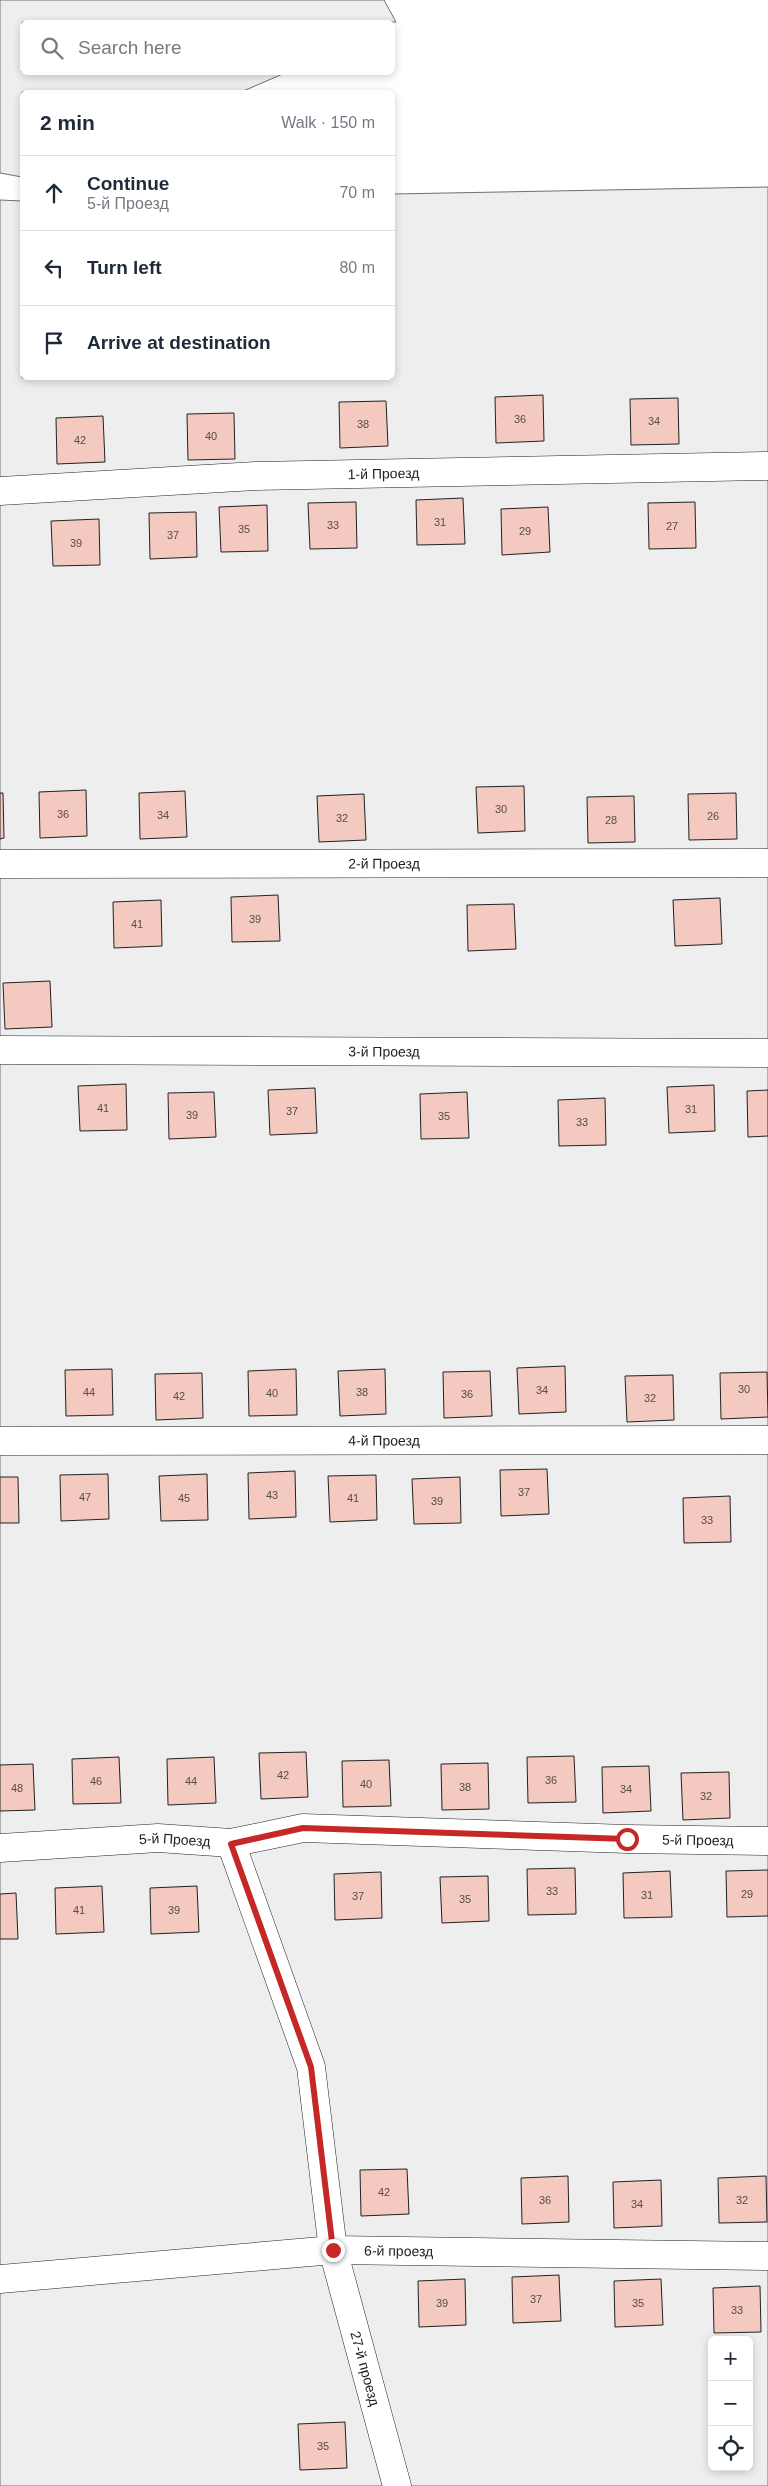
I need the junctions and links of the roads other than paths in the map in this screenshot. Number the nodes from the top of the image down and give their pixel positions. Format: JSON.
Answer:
{"nodes":[{"id":1,"x":768,"y":466,"type":"edge"},
{"id":2,"x":0,"y":491,"type":"edge"},
{"id":3,"x":768,"y":862,"type":"edge"},
{"id":4,"x":0,"y":864,"type":"edge"},
{"id":5,"x":0,"y":1050,"type":"edge"},
{"id":6,"x":768,"y":1053,"type":"edge"},
{"id":7,"x":768,"y":1440,"type":"edge"},
{"id":8,"x":0,"y":1441,"type":"edge"},
{"id":9,"x":768,"y":1841,"type":"edge"},
{"id":10,"x":231,"y":1844,"type":"junction"},
{"id":11,"x":0,"y":1848,"type":"edge"},
{"id":12,"x":333,"y":2250,"type":"junction"},
{"id":13,"x":768,"y":2256,"type":"edge"},
{"id":14,"x":0,"y":2279,"type":"edge"},
{"id":15,"x":398,"y":2486,"type":"edge"}],
"edges":[{"from":1,"to":2,"type":"street","name":"1-й Проезд"},
{"from":3,"to":4,"type":"street","name":"2-й Проезд"},
{"from":5,"to":6,"type":"street","name":"3-й Проезд"},
{"from":7,"to":8,"type":"street","name":"4-й Проезд"},
{"from":9,"to":10,"type":"street","name":"5-й Проезд"},
{"from":10,"to":11,"type":"street","name":"5-й Проезд"},
{"from":10,"to":12,"type":"street","name":"27-й проезд"},
{"from":12,"to":13,"type":"street","name":"6-й проезд"},
{"from":12,"to":14,"type":"street","name":"6-й проезд"},
{"from":12,"to":15,"type":"street","name":"27-й проезд"}]}
